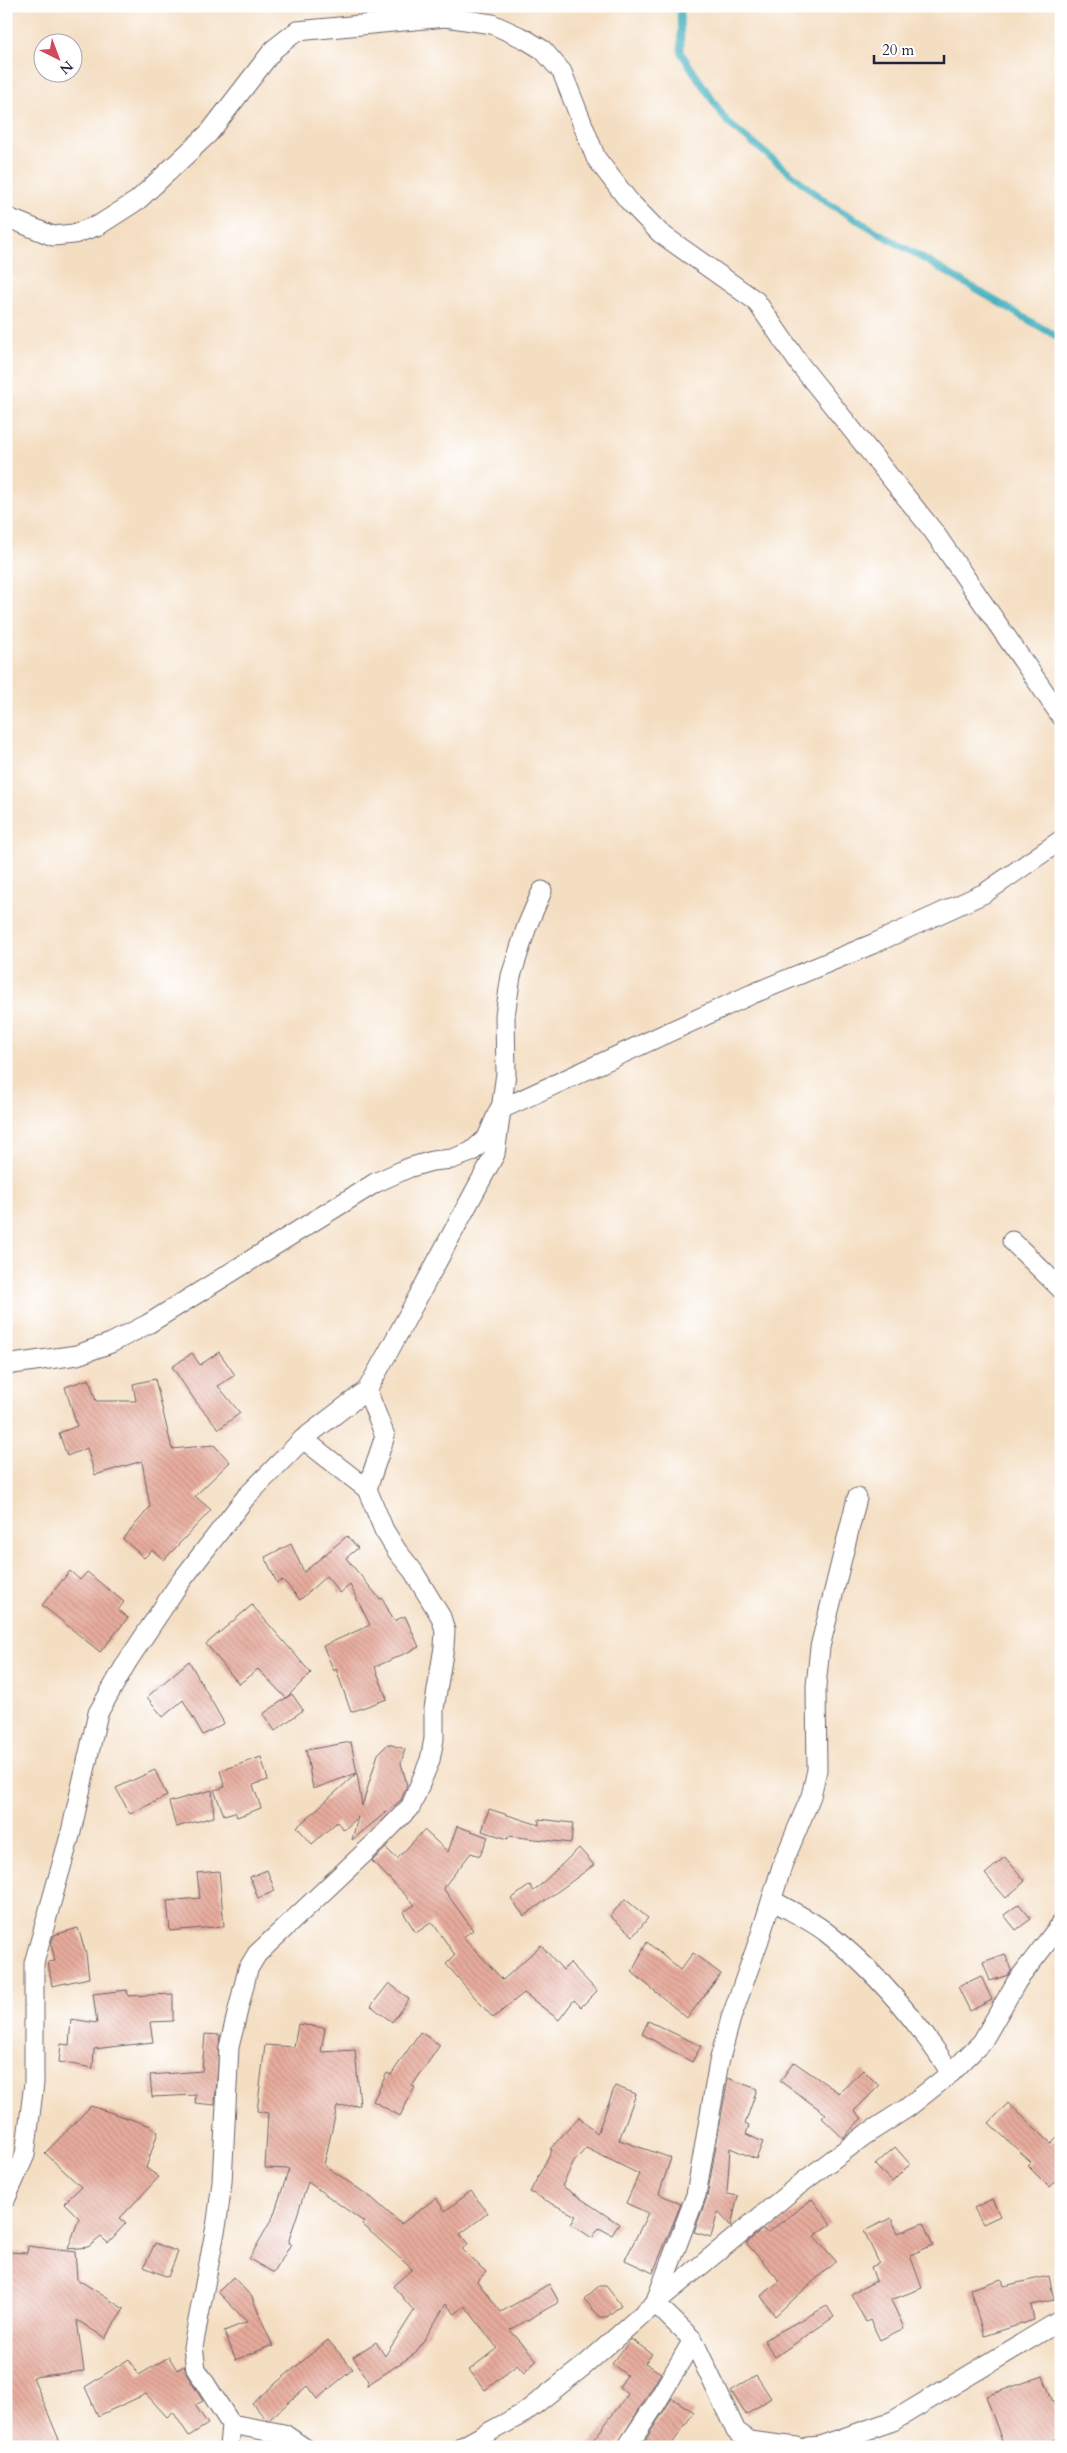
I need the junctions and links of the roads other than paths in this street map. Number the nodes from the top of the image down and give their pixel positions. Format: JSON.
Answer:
{"nodes":[{"id":1,"x":6,"y":217,"type":"edge"},
{"id":2,"x":1061,"y":716,"type":"edge"},
{"id":3,"x":1061,"y":840,"type":"edge"},
{"id":4,"x":542,"y":891,"type":"dead end"},
{"id":5,"x":499,"y":1110,"type":"junction"},
{"id":6,"x":1012,"y":1241,"type":"dead end"},
{"id":7,"x":1061,"y":1289,"type":"edge"},
{"id":8,"x":6,"y":1362,"type":"edge"},
{"id":9,"x":367,"y":1390,"type":"junction"},
{"id":10,"x":303,"y":1439,"type":"junction"},
{"id":11,"x":367,"y":1489,"type":"junction"},
{"id":12,"x":857,"y":1498,"type":"dead end"},
{"id":13,"x":772,"y":1900,"type":"junction"},
{"id":14,"x":1061,"y":1924,"type":"edge"},
{"id":15,"x":951,"y":2073,"type":"junction"},
{"id":16,"x":6,"y":2198,"type":"edge"},
{"id":17,"x":655,"y":2303,"type":"junction"},
{"id":18,"x":1061,"y":2320,"type":"edge"},
{"id":19,"x":694,"y":2340,"type":"junction"},
{"id":20,"x":231,"y":2424,"type":"junction"},
{"id":21,"x":749,"y":2444,"type":"edge"},
{"id":22,"x":229,"y":2447,"type":"edge"},
{"id":23,"x":303,"y":2447,"type":"edge"},
{"id":24,"x":462,"y":2447,"type":"edge"},
{"id":25,"x":627,"y":2447,"type":"edge"},
{"id":26,"x":797,"y":2447,"type":"edge"},
{"id":27,"x":808,"y":2447,"type":"edge"}],
"edges":[{"from":1,"to":2,"type":"street"},
{"from":3,"to":5,"type":"street"},
{"from":4,"to":5,"type":"street"},
{"from":5,"to":8,"type":"street"},
{"from":5,"to":9,"type":"street"},
{"from":6,"to":7,"type":"street"},
{"from":9,"to":10,"type":"street"},
{"from":9,"to":11,"type":"street"},
{"from":10,"to":11,"type":"street"},
{"from":10,"to":16,"type":"street"},
{"from":11,"to":20,"type":"street"},
{"from":12,"to":13,"type":"street"},
{"from":13,"to":15,"type":"street"},
{"from":13,"to":17,"type":"street"},
{"from":14,"to":15,"type":"street"},
{"from":15,"to":17,"type":"street"},
{"from":17,"to":19,"type":"street"},
{"from":17,"to":24,"type":"street"},
{"from":18,"to":27,"type":"street"},
{"from":19,"to":21,"type":"street"},
{"from":19,"to":25,"type":"street"},
{"from":20,"to":22,"type":"street"},
{"from":20,"to":23,"type":"street"},
{"from":21,"to":26,"type":"street"}]}
